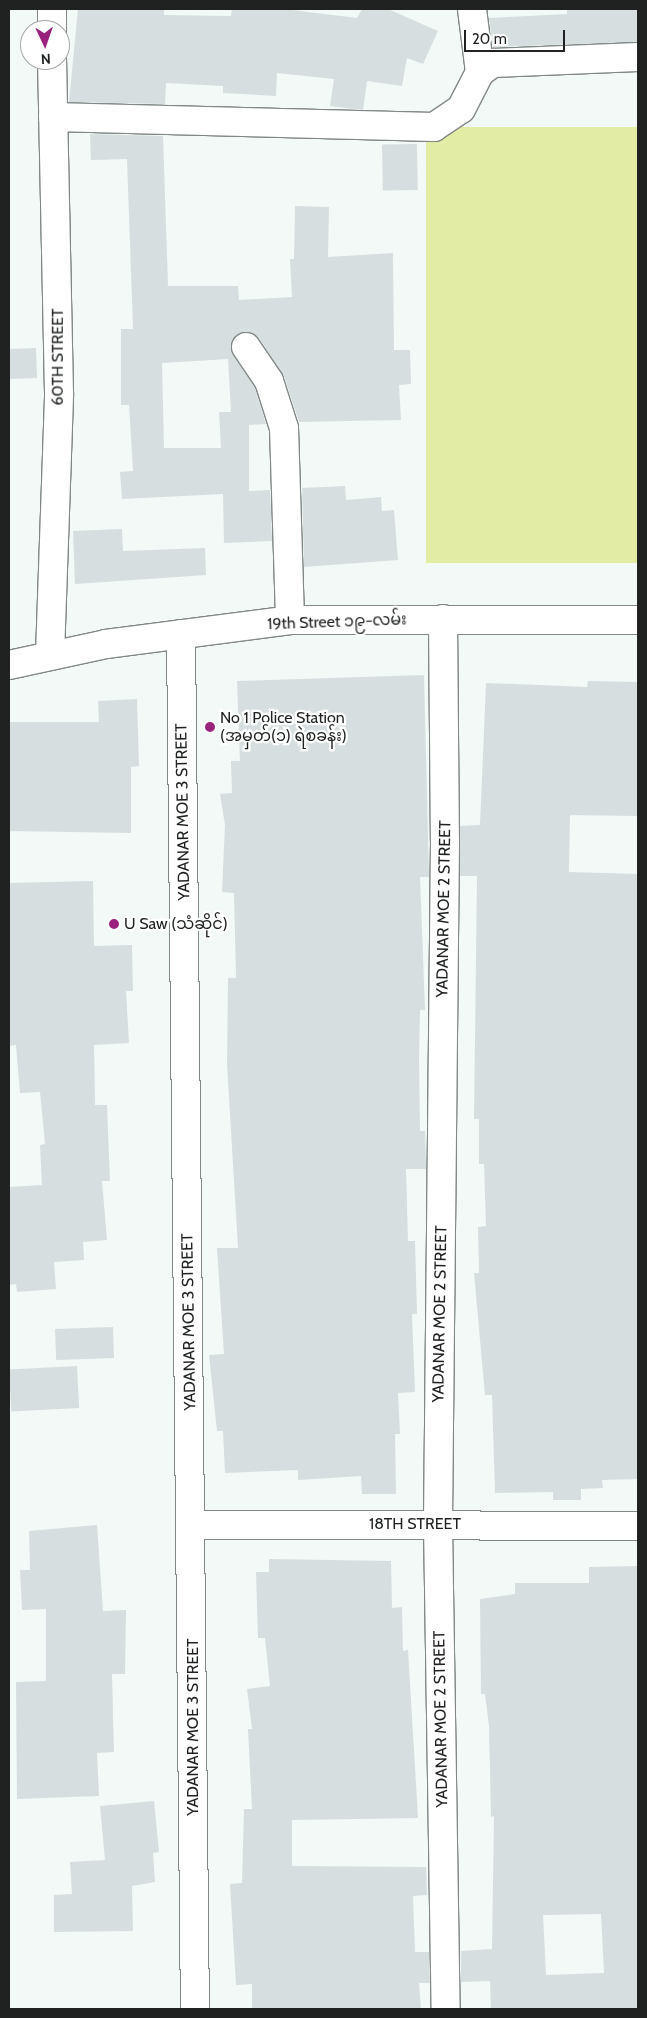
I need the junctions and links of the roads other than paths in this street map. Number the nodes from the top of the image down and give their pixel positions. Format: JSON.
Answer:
{"nodes":[{"id":1,"x":472,"y":9,"type":"edge"},
{"id":2,"x":638,"y":57,"type":"edge"},
{"id":3,"x":52,"y":70,"type":"edge"},
{"id":4,"x":480,"y":72,"type":"junction"},
{"id":5,"x":53,"y":117,"type":"junction"},
{"id":6,"x":246,"y":347,"type":"dead end"},
{"id":7,"x":443,"y":619,"type":"junction"},
{"id":8,"x":290,"y":620,"type":"junction"},
{"id":9,"x":638,"y":620,"type":"edge"},
{"id":10,"x":181,"y":634,"type":"junction"},
{"id":11,"x":50,"y":655,"type":"junction"},
{"id":12,"x":9,"y":665,"type":"edge"},
{"id":13,"x":438,"y":1524,"type":"junction"},
{"id":14,"x":191,"y":1525,"type":"junction"},
{"id":15,"x":638,"y":1526,"type":"edge"},
{"id":16,"x":195,"y":2009,"type":"edge"},
{"id":17,"x":446,"y":2009,"type":"edge"}],
"edges":[{"from":1,"to":4,"type":"street"},
{"from":2,"to":4,"type":"street"},
{"from":3,"to":5,"type":"street","name":"60TH STREET"},
{"from":4,"to":5,"type":"street"},
{"from":5,"to":11,"type":"street","name":"60TH STREET"},
{"from":6,"to":8,"type":"street"},
{"from":7,"to":8,"type":"street","name":"19th Street ၁၉−လမ်း"},
{"from":7,"to":9,"type":"street","name":"19th Street ၁၉−လမ်း"},
{"from":7,"to":13,"type":"street","name":"YADANAR MOE 2 STREET"},
{"from":8,"to":10,"type":"street","name":"19th Street ၁၉−လမ်း"},
{"from":10,"to":11,"type":"street","name":"19th Street ၁၉−လမ်း"},
{"from":10,"to":14,"type":"street","name":"YADANAR MOE 3 STREET"},
{"from":11,"to":12,"type":"street","name":"19th Street ၁၉−လမ်း"},
{"from":13,"to":14,"type":"street","name":"18TH STREET"},
{"from":13,"to":15,"type":"street","name":"18TH STREET"},
{"from":13,"to":17,"type":"street","name":"YADANAR MOE 2 STREET"},
{"from":14,"to":16,"type":"street","name":"YADANAR MOE 3 STREET"}]}
